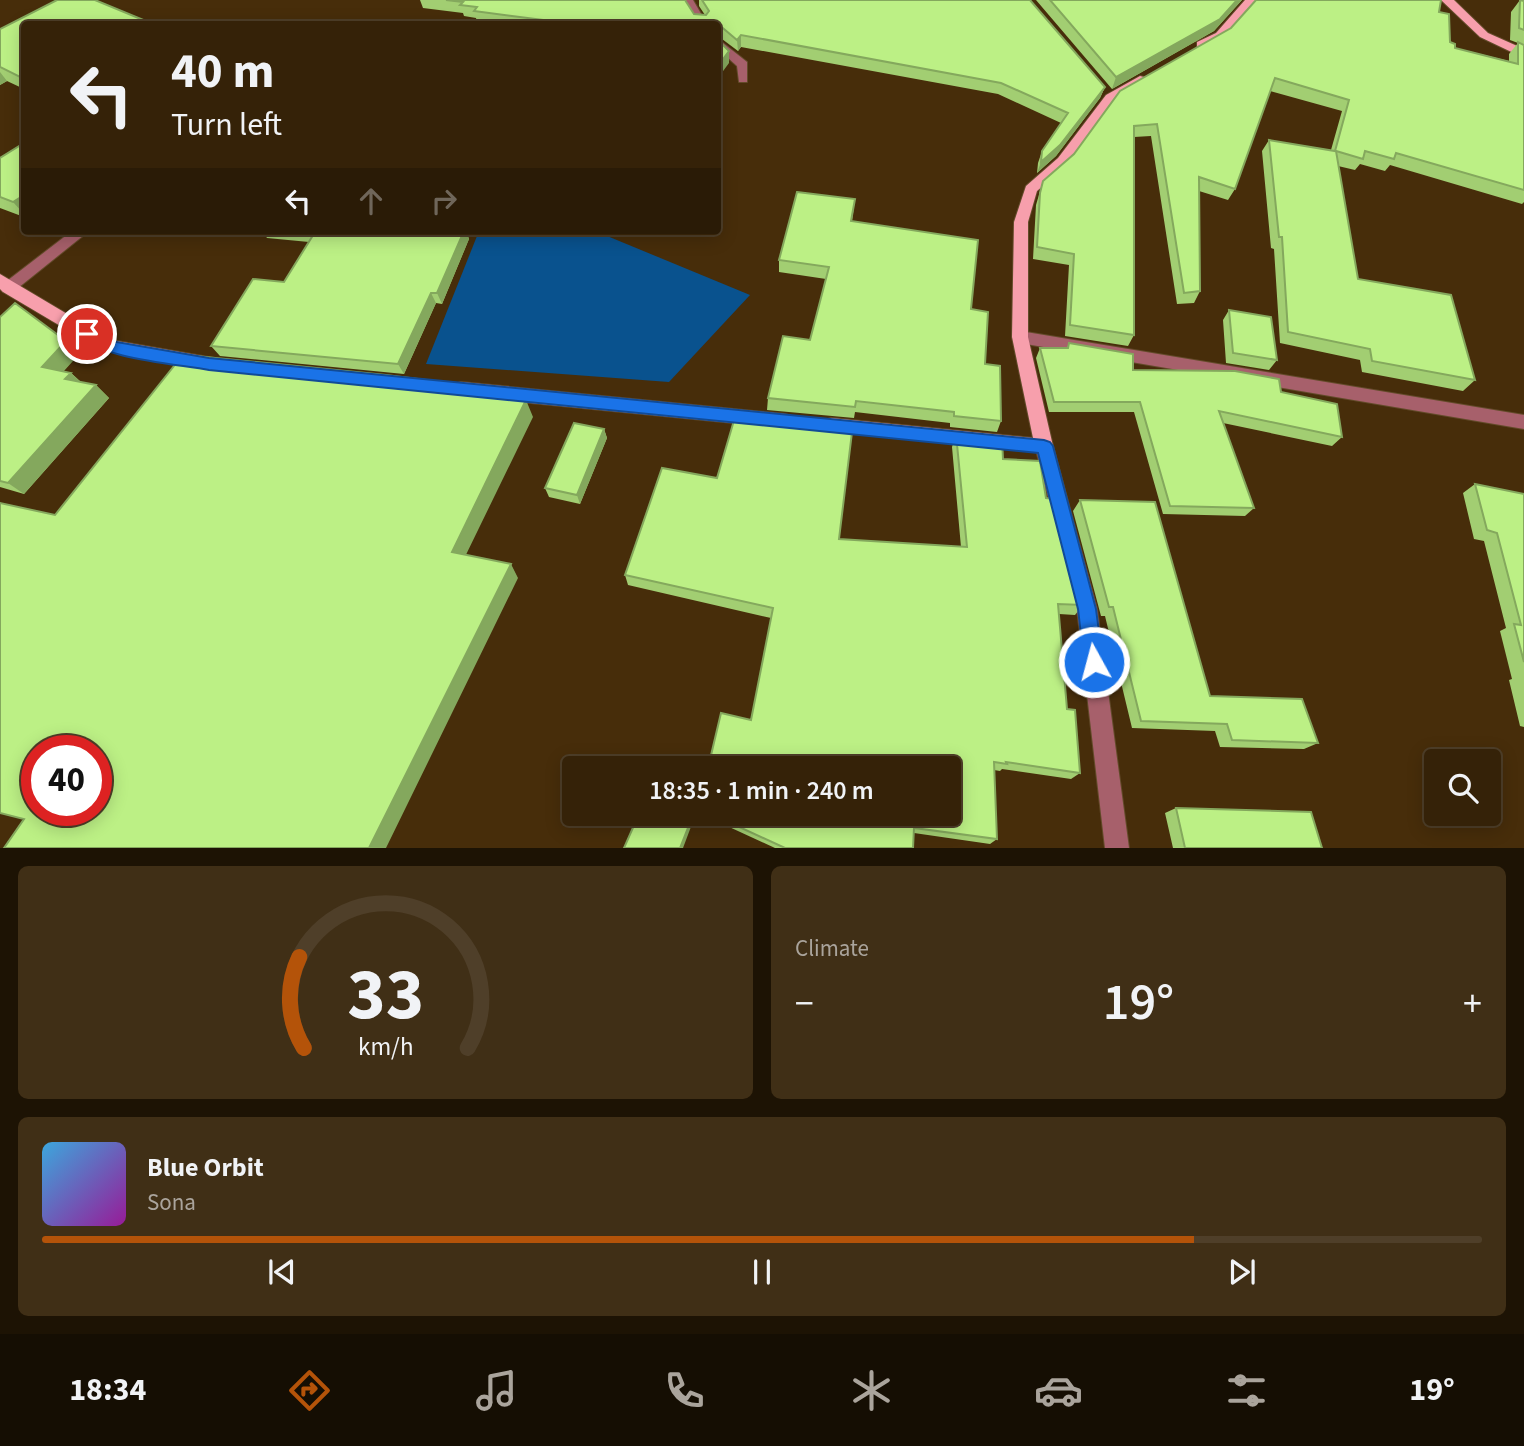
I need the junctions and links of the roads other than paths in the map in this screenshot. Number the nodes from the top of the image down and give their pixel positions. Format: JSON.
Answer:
{"nodes":[{"id":1,"x":687,"y":0,"type":"edge"},
{"id":2,"x":1251,"y":0,"type":"edge"},
{"id":3,"x":1447,"y":0,"type":"edge"},
{"id":4,"x":700,"y":21,"type":"edge"},
{"id":5,"x":721,"y":46,"type":"edge"},
{"id":6,"x":1187,"y":54,"type":"edge"},
{"id":7,"x":1524,"y":54,"type":"edge"},
{"id":8,"x":1154,"y":72,"type":"edge"},
{"id":9,"x":743,"y":79,"type":"dead end"},
{"id":10,"x":76,"y":235,"type":"edge"},
{"id":11,"x":4,"y":284,"type":"edge"},
{"id":12,"x":1020,"y":337,"type":"junction"},
{"id":13,"x":237,"y":366,"type":"edge"},
{"id":14,"x":446,"y":387,"type":"edge"},
{"id":15,"x":1524,"y":422,"type":"edge"},
{"id":16,"x":1044,"y":446,"type":"junction"},
{"id":17,"x":1117,"y":848,"type":"edge"}],
"edges":[{"from":1,"to":4,"type":"street"},
{"from":2,"to":6,"type":"main road"},
{"from":3,"to":7,"type":"main road"},
{"from":5,"to":9,"type":"street"},
{"from":8,"to":12,"type":"main road"},
{"from":10,"to":11,"type":"street"},
{"from":11,"to":13,"type":"main road"},
{"from":12,"to":15,"type":"street"},
{"from":12,"to":16,"type":"main road"},
{"from":14,"to":16,"type":"main road"},
{"from":16,"to":17,"type":"street"}]}
